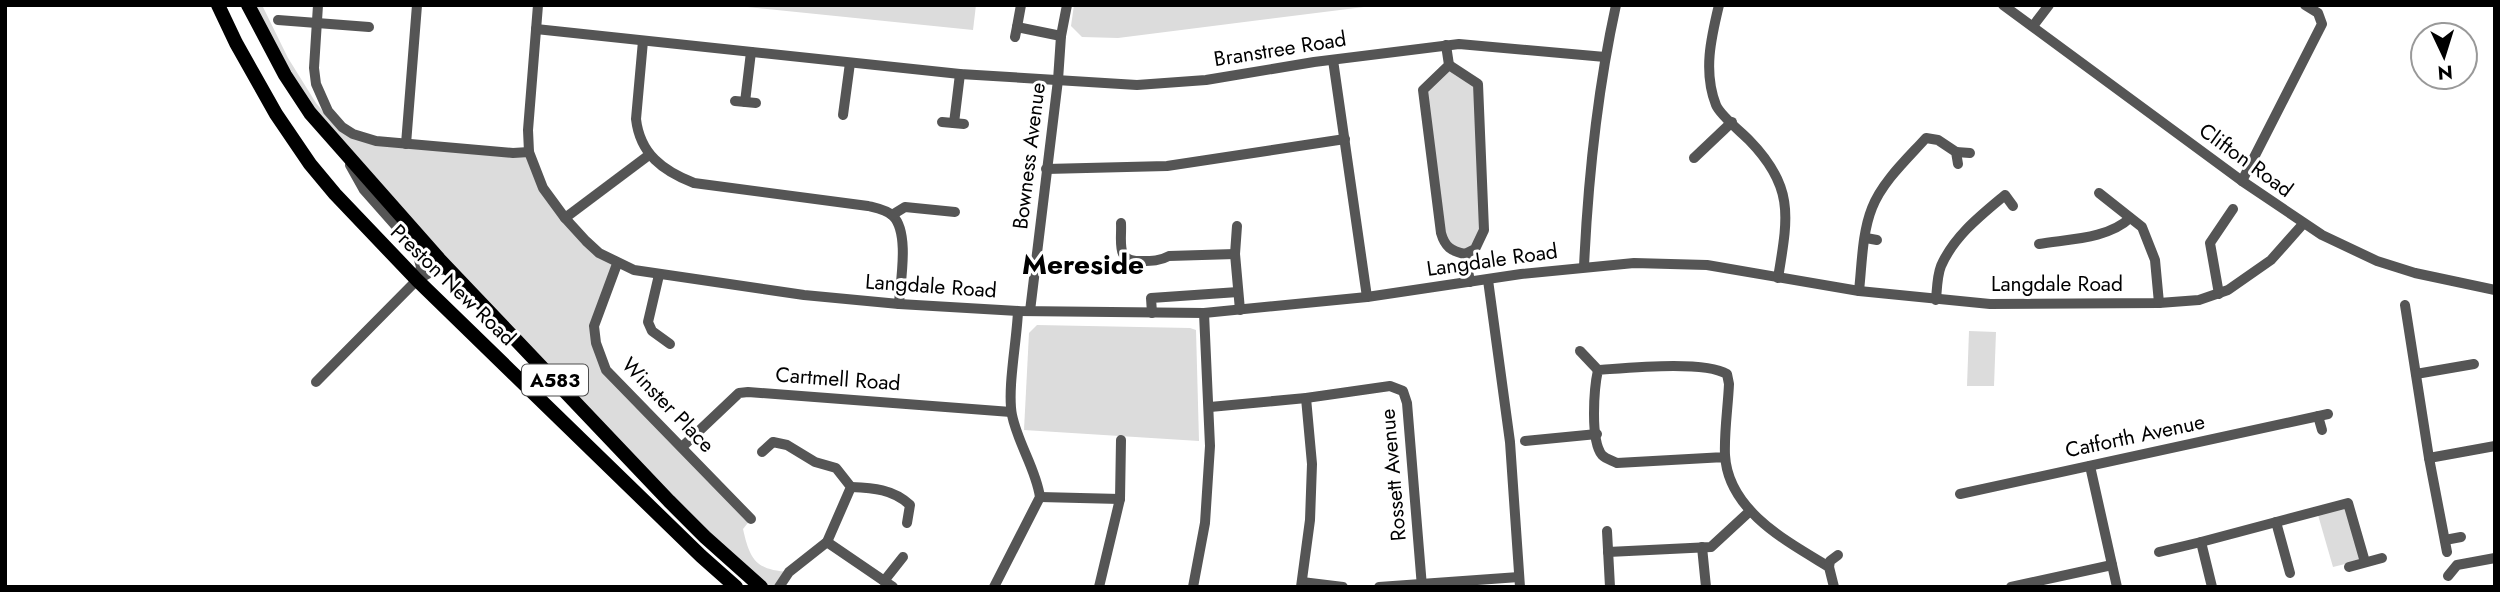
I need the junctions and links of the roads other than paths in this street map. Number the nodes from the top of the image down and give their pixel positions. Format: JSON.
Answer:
{"nodes":[{"id":1,"x":218,"y":5,"type":"edge"},
{"id":2,"x":248,"y":5,"type":"edge"},
{"id":3,"x":318,"y":5,"type":"edge"},
{"id":4,"x":417,"y":5,"type":"edge"},
{"id":5,"x":538,"y":5,"type":"edge"},
{"id":6,"x":1021,"y":5,"type":"edge"},
{"id":7,"x":1068,"y":5,"type":"edge"},
{"id":8,"x":1616,"y":5,"type":"edge"},
{"id":9,"x":1719,"y":5,"type":"edge"},
{"id":10,"x":2003,"y":5,"type":"edge"},
{"id":11,"x":2049,"y":5,"type":"edge"},
{"id":12,"x":2305,"y":5,"type":"edge"},
{"id":13,"x":278,"y":20,"type":"dead end"},
{"id":14,"x":317,"y":23,"type":"junction"},
{"id":15,"x":2033,"y":26,"type":"junction"},
{"id":16,"x":369,"y":27,"type":"dead end"},
{"id":17,"x":536,"y":29,"type":"junction"},
{"id":18,"x":1062,"y":36,"type":"junction"},
{"id":19,"x":643,"y":41,"type":"junction"},
{"id":20,"x":1446,"y":46,"type":"junction"},
{"id":21,"x":751,"y":52,"type":"junction"},
{"id":22,"x":1605,"y":57,"type":"junction"},
{"id":23,"x":1334,"y":60,"type":"junction"},
{"id":24,"x":850,"y":62,"type":"junction"},
{"id":25,"x":1449,"y":65,"type":"junction"},
{"id":26,"x":960,"y":74,"type":"junction"},
{"id":27,"x":1058,"y":80,"type":"junction"},
{"id":28,"x":746,"y":102,"type":"dead end"},
{"id":29,"x":843,"y":115,"type":"dead end"},
{"id":30,"x":1732,"y":122,"type":"junction"},
{"id":31,"x":953,"y":123,"type":"dead end"},
{"id":32,"x":1345,"y":139,"type":"junction"},
{"id":33,"x":406,"y":144,"type":"junction"},
{"id":34,"x":340,"y":147,"type":"junction"},
{"id":35,"x":529,"y":152,"type":"junction"},
{"id":36,"x":1956,"y":152,"type":"junction"},
{"id":37,"x":1970,"y":153,"type":"dead end"},
{"id":38,"x":649,"y":155,"type":"junction"},
{"id":39,"x":1694,"y":158,"type":"dead end"},
{"id":40,"x":1958,"y":164,"type":"dead end"},
{"id":41,"x":1046,"y":169,"type":"junction"},
{"id":42,"x":2242,"y":181,"type":"junction"},
{"id":43,"x":2099,"y":192,"type":"dead end"},
{"id":44,"x":2013,"y":206,"type":"dead end"},
{"id":45,"x":2233,"y":209,"type":"dead end"},
{"id":46,"x":955,"y":212,"type":"dead end"},
{"id":47,"x":892,"y":215,"type":"junction"},
{"id":48,"x":565,"y":218,"type":"junction"},
{"id":49,"x":2130,"y":218,"type":"junction"},
{"id":50,"x":1121,"y":223,"type":"dead end"},
{"id":51,"x":2303,"y":224,"type":"junction"},
{"id":52,"x":1237,"y":226,"type":"dead end"},
{"id":53,"x":2039,"y":244,"type":"dead end"},
{"id":54,"x":1235,"y":254,"type":"junction"},
{"id":55,"x":1465,"y":254,"type":"junction"},
{"id":56,"x":1110,"y":256,"type":"dead end"},
{"id":57,"x":1124,"y":256,"type":"junction"},
{"id":58,"x":617,"y":264,"type":"junction"},
{"id":59,"x":1584,"y":267,"type":"junction"},
{"id":60,"x":449,"y":269,"type":"junction"},
{"id":61,"x":659,"y":275,"type":"junction"},
{"id":62,"x":1778,"y":278,"type":"junction"},
{"id":63,"x":1488,"y":280,"type":"junction"},
{"id":64,"x":417,"y":281,"type":"junction"},
{"id":65,"x":1470,"y":282,"type":"junction"},
{"id":66,"x":2495,"y":290,"type":"edge"},
{"id":67,"x":1859,"y":291,"type":"junction"},
{"id":68,"x":1238,"y":292,"type":"junction"},
{"id":69,"x":2218,"y":294,"type":"junction"},
{"id":70,"x":1367,"y":297,"type":"junction"},
{"id":71,"x":1936,"y":300,"type":"junction"},
{"id":72,"x":2159,"y":303,"type":"junction"},
{"id":73,"x":899,"y":304,"type":"junction"},
{"id":74,"x":2405,"y":305,"type":"dead end"},
{"id":75,"x":1240,"y":310,"type":"junction"},
{"id":76,"x":1018,"y":311,"type":"junction"},
{"id":77,"x":1030,"y":312,"type":"junction"},
{"id":78,"x":1152,"y":313,"type":"junction"},
{"id":79,"x":1204,"y":313,"type":"junction"},
{"id":80,"x":670,"y":344,"type":"dead end"},
{"id":81,"x":1580,"y":351,"type":"dead end"},
{"id":82,"x":2474,"y":364,"type":"dead end"},
{"id":83,"x":1598,"y":370,"type":"junction"},
{"id":84,"x":2416,"y":374,"type":"junction"},
{"id":85,"x":316,"y":382,"type":"dead end"},
{"id":86,"x":1306,"y":398,"type":"junction"},
{"id":87,"x":1210,"y":407,"type":"junction"},
{"id":88,"x":1012,"y":412,"type":"junction"},
{"id":89,"x":2322,"y":430,"type":"dead end"},
{"id":90,"x":1597,"y":434,"type":"junction"},
{"id":91,"x":1121,"y":440,"type":"dead end"},
{"id":92,"x":1525,"y":441,"type":"dead end"},
{"id":93,"x":2495,"y":446,"type":"edge"},
{"id":94,"x":682,"y":447,"type":"junction"},
{"id":95,"x":762,"y":453,"type":"dead end"},
{"id":96,"x":1725,"y":457,"type":"junction"},
{"id":97,"x":2429,"y":458,"type":"junction"},
{"id":98,"x":2090,"y":466,"type":"junction"},
{"id":99,"x":851,"y":487,"type":"junction"},
{"id":100,"x":1960,"y":494,"type":"dead end"},
{"id":101,"x":1040,"y":498,"type":"junction"},
{"id":102,"x":1121,"y":499,"type":"junction"},
{"id":103,"x":1750,"y":511,"type":"junction"},
{"id":104,"x":751,"y":519,"type":"dead end"},
{"id":105,"x":2276,"y":522,"type":"junction"},
{"id":106,"x":907,"y":523,"type":"dead end"},
{"id":107,"x":1607,"y":531,"type":"dead end"},
{"id":108,"x":2460,"y":537,"type":"dead end"},
{"id":109,"x":2445,"y":540,"type":"junction"},
{"id":110,"x":827,"y":542,"type":"junction"},
{"id":111,"x":2200,"y":542,"type":"junction"},
{"id":112,"x":1702,"y":547,"type":"junction"},
{"id":113,"x":1608,"y":551,"type":"junction"},
{"id":114,"x":2159,"y":552,"type":"dead end"},
{"id":115,"x":2447,"y":552,"type":"dead end"},
{"id":116,"x":1838,"y":555,"type":"dead end"},
{"id":117,"x":903,"y":557,"type":"dead end"},
{"id":118,"x":2382,"y":558,"type":"dead end"},
{"id":119,"x":2495,"y":558,"type":"edge"},
{"id":120,"x":2365,"y":562,"type":"junction"},
{"id":121,"x":2112,"y":565,"type":"junction"},
{"id":122,"x":1829,"y":567,"type":"junction"},
{"id":123,"x":2348,"y":567,"type":"dead end"},
{"id":124,"x":2290,"y":573,"type":"dead end"},
{"id":125,"x":2448,"y":576,"type":"dead end"},
{"id":126,"x":1519,"y":582,"type":"edge"},
{"id":127,"x":888,"y":584,"type":"edge"},
{"id":128,"x":1301,"y":584,"type":"edge"},
{"id":129,"x":1422,"y":585,"type":"edge"},
{"id":130,"x":736,"y":587,"type":"edge"},
{"id":131,"x":761,"y":587,"type":"edge"},
{"id":132,"x":779,"y":587,"type":"edge"},
{"id":133,"x":994,"y":587,"type":"edge"},
{"id":134,"x":1099,"y":587,"type":"edge"},
{"id":135,"x":1194,"y":587,"type":"edge"},
{"id":136,"x":1343,"y":587,"type":"edge"},
{"id":137,"x":1379,"y":587,"type":"edge"},
{"id":138,"x":1611,"y":587,"type":"edge"},
{"id":139,"x":1706,"y":587,"type":"edge"},
{"id":140,"x":1834,"y":587,"type":"edge"},
{"id":141,"x":2011,"y":587,"type":"edge"},
{"id":142,"x":2117,"y":587,"type":"edge"},
{"id":143,"x":2212,"y":587,"type":"edge"}],
"edges":[{"from":1,"to":64,"type":"highway","name":"Preston New Road","number":"A583"},
{"from":2,"to":34,"type":"highway","name":"Preston New Road","number":"A583"},
{"from":3,"to":14,"type":"street"},
{"from":4,"to":33,"type":"street"},
{"from":5,"to":17,"type":"street","name":"Langdale Road"},
{"from":6,"to":18,"type":"street"},
{"from":7,"to":18,"type":"street","name":"Bowness Avenue"},
{"from":8,"to":22,"type":"street"},
{"from":9,"to":30,"type":"street"},
{"from":10,"to":15,"type":"street","name":"Clifton Road"},
{"from":11,"to":15,"type":"street"},
{"from":12,"to":42,"type":"street"},
{"from":13,"to":14,"type":"street"},
{"from":14,"to":16,"type":"street"},
{"from":14,"to":33,"type":"street"},
{"from":15,"to":42,"type":"street","name":"Clifton Road"},
{"from":17,"to":19,"type":"street","name":"Branstree Road"},
{"from":17,"to":35,"type":"street","name":"Langdale Road"},
{"from":18,"to":27,"type":"street","name":"Bowness Avenue"},
{"from":19,"to":21,"type":"street","name":"Branstree Road"},
{"from":19,"to":38,"type":"street"},
{"from":20,"to":22,"type":"street","name":"Branstree Road"},
{"from":20,"to":23,"type":"street","name":"Branstree Road"},
{"from":20,"to":25,"type":"street"},
{"from":21,"to":24,"type":"street","name":"Branstree Road"},
{"from":21,"to":28,"type":"street"},
{"from":22,"to":59,"type":"street"},
{"from":23,"to":27,"type":"street","name":"Branstree Road"},
{"from":23,"to":32,"type":"street"},
{"from":24,"to":26,"type":"street","name":"Branstree Road"},
{"from":24,"to":29,"type":"street"},
{"from":25,"to":55,"type":"street"},
{"from":25,"to":55,"type":"street"},
{"from":26,"to":27,"type":"street","name":"Branstree Road"},
{"from":26,"to":31,"type":"street"},
{"from":27,"to":41,"type":"street","name":"Bowness Avenue"},
{"from":30,"to":39,"type":"street"},
{"from":30,"to":62,"type":"street"},
{"from":32,"to":41,"type":"street"},
{"from":32,"to":70,"type":"street"},
{"from":33,"to":35,"type":"street"},
{"from":34,"to":60,"type":"highway","name":"Preston New Road","number":"A583"},
{"from":34,"to":64,"type":"street"},
{"from":35,"to":48,"type":"street","name":"Langdale Road"},
{"from":36,"to":37,"type":"street"},
{"from":36,"to":40,"type":"street"},
{"from":36,"to":67,"type":"street"},
{"from":38,"to":47,"type":"street"},
{"from":38,"to":48,"type":"street"},
{"from":41,"to":77,"type":"street","name":"Bowness Avenue"},
{"from":42,"to":51,"type":"street","name":"Clifton Road"},
{"from":43,"to":49,"type":"street"},
{"from":44,"to":71,"type":"street"},
{"from":45,"to":69,"type":"street"},
{"from":46,"to":47,"type":"street"},
{"from":47,"to":73,"type":"street"},
{"from":48,"to":58,"type":"street","name":"Langdale Road"},
{"from":49,"to":53,"type":"street"},
{"from":49,"to":72,"type":"street"},
{"from":50,"to":57,"type":"street"},
{"from":51,"to":66,"type":"street","name":"Clifton Road"},
{"from":51,"to":69,"type":"street","name":"Langdale Road"},
{"from":52,"to":54,"type":"street"},
{"from":54,"to":57,"type":"street"},
{"from":54,"to":68,"type":"street"},
{"from":55,"to":65,"type":"street"},
{"from":56,"to":57,"type":"street"},
{"from":58,"to":61,"type":"street","name":"Langdale Road"},
{"from":58,"to":94,"type":"street","name":"Winster Place"},
{"from":59,"to":62,"type":"street","name":"Langdale Road"},
{"from":59,"to":63,"type":"street","name":"Langdale Road"},
{"from":60,"to":64,"type":"street"},
{"from":60,"to":131,"type":"highway","name":"Preston New Road","number":"A583"},
{"from":61,"to":73,"type":"street","name":"Langdale Road"},
{"from":61,"to":80,"type":"street"},
{"from":62,"to":67,"type":"street","name":"Langdale Road"},
{"from":63,"to":65,"type":"street","name":"Langdale Road"},
{"from":63,"to":126,"type":"street"},
{"from":64,"to":85,"type":"street"},
{"from":64,"to":130,"type":"highway","name":"Preston New Road","number":"A583"},
{"from":65,"to":70,"type":"street","name":"Langdale Road"},
{"from":67,"to":71,"type":"street","name":"Langdale Road"},
{"from":68,"to":75,"type":"street"},
{"from":68,"to":78,"type":"street"},
{"from":69,"to":72,"type":"street","name":"Langdale Road"},
{"from":70,"to":75,"type":"street","name":"Langdale Road"},
{"from":71,"to":72,"type":"street","name":"Langdale Road"},
{"from":73,"to":76,"type":"street","name":"Langdale Road"},
{"from":74,"to":84,"type":"street"},
{"from":75,"to":79,"type":"street","name":"Langdale Road"},
{"from":76,"to":77,"type":"street","name":"Langdale Road"},
{"from":76,"to":88,"type":"street"},
{"from":77,"to":78,"type":"street","name":"Langdale Road"},
{"from":78,"to":79,"type":"street","name":"Langdale Road"},
{"from":79,"to":87,"type":"street"},
{"from":81,"to":83,"type":"street"},
{"from":82,"to":84,"type":"street"},
{"from":83,"to":90,"type":"street"},
{"from":83,"to":96,"type":"street"},
{"from":84,"to":97,"type":"street"},
{"from":86,"to":87,"type":"street","name":"Rossett Avenue"},
{"from":86,"to":128,"type":"street"},
{"from":86,"to":129,"type":"street","name":"Rossett Avenue"},
{"from":87,"to":135,"type":"street"},
{"from":88,"to":94,"type":"street","name":"Cartmell Road"},
{"from":88,"to":101,"type":"street"},
{"from":89,"to":98,"type":"street","name":"Catforth Avenue"},
{"from":90,"to":92,"type":"street"},
{"from":90,"to":96,"type":"street"},
{"from":91,"to":102,"type":"street"},
{"from":93,"to":97,"type":"street"},
{"from":94,"to":104,"type":"street","name":"Winster Place"},
{"from":95,"to":99,"type":"street"},
{"from":96,"to":103,"type":"street"},
{"from":97,"to":109,"type":"street"},
{"from":98,"to":100,"type":"street","name":"Catforth Avenue"},
{"from":98,"to":121,"type":"street"},
{"from":99,"to":106,"type":"street"},
{"from":99,"to":110,"type":"street"},
{"from":101,"to":102,"type":"street"},
{"from":101,"to":133,"type":"street"},
{"from":102,"to":134,"type":"street"},
{"from":103,"to":112,"type":"street"},
{"from":103,"to":122,"type":"street"},
{"from":105,"to":111,"type":"street"},
{"from":105,"to":120,"type":"street"},
{"from":105,"to":124,"type":"street"},
{"from":107,"to":113,"type":"street"},
{"from":108,"to":109,"type":"street"},
{"from":109,"to":115,"type":"street"},
{"from":110,"to":127,"type":"street"},
{"from":110,"to":132,"type":"street"},
{"from":111,"to":114,"type":"street"},
{"from":111,"to":143,"type":"street"},
{"from":112,"to":113,"type":"street"},
{"from":112,"to":139,"type":"street"},
{"from":113,"to":138,"type":"street"},
{"from":116,"to":122,"type":"street"},
{"from":117,"to":127,"type":"street"},
{"from":118,"to":120,"type":"street"},
{"from":119,"to":125,"type":"street"},
{"from":120,"to":123,"type":"street"},
{"from":121,"to":141,"type":"street"},
{"from":121,"to":142,"type":"street"},
{"from":122,"to":140,"type":"street"},
{"from":126,"to":129,"type":"street"},
{"from":128,"to":136,"type":"street"},
{"from":129,"to":137,"type":"street"}]}
